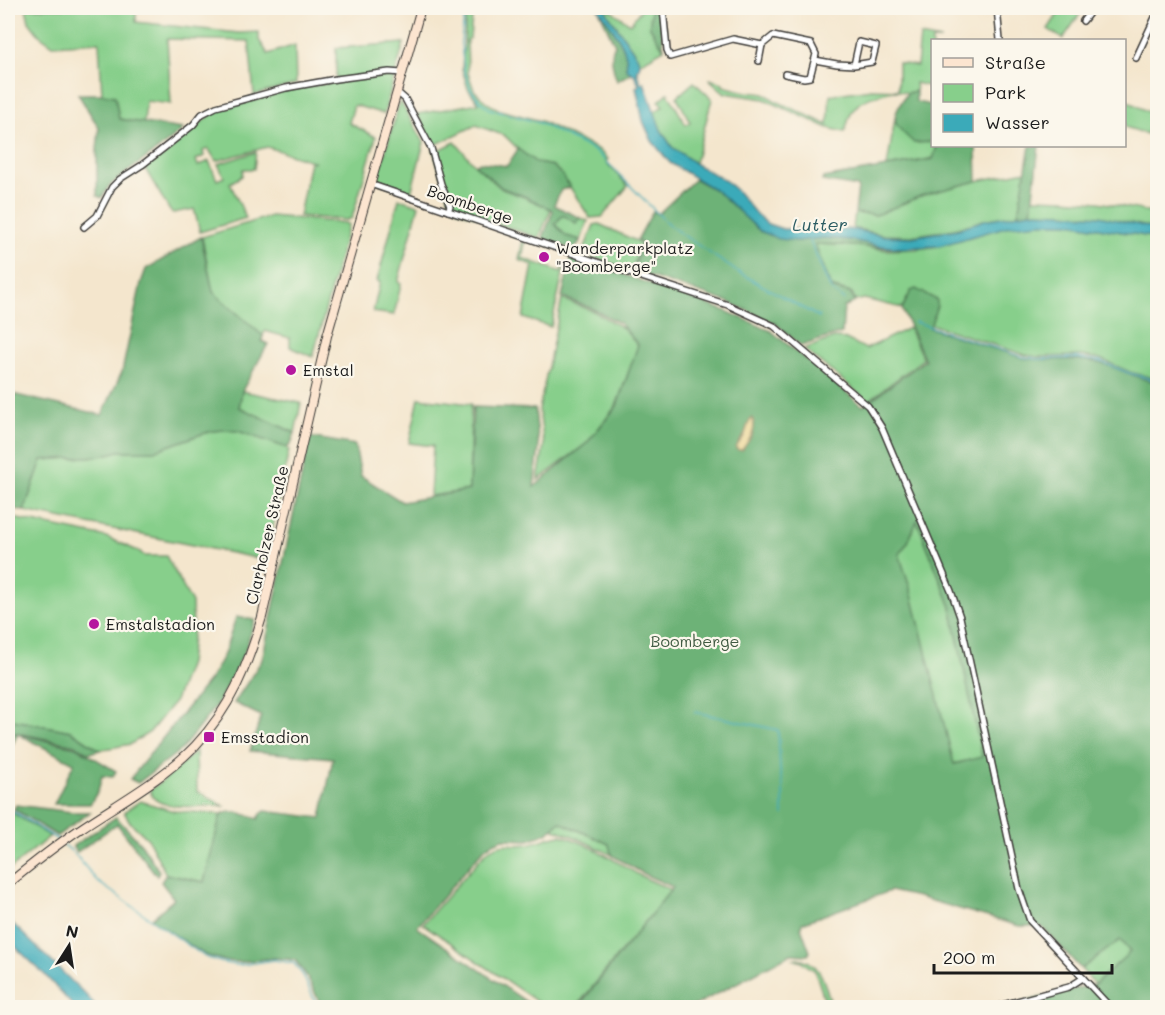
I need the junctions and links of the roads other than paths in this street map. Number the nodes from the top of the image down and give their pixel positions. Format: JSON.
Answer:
{"nodes":[{"id":1,"x":421,"y":8,"type":"edge"},
{"id":2,"x":663,"y":8,"type":"edge"},
{"id":3,"x":986,"y":8,"type":"edge"},
{"id":4,"x":1092,"y":8,"type":"edge"},
{"id":5,"x":997,"y":9,"type":"edge"},
{"id":6,"x":1158,"y":11,"type":"edge"},
{"id":7,"x":1083,"y":21,"type":"dead end"},
{"id":8,"x":1000,"y":39,"type":"edge"},
{"id":9,"x":762,"y":45,"type":"junction"},
{"id":10,"x":1136,"y":58,"type":"dead end"},
{"id":11,"x":815,"y":60,"type":"junction"},
{"id":12,"x":759,"y":61,"type":"dead end"},
{"id":13,"x":854,"y":65,"type":"junction"},
{"id":14,"x":402,"y":73,"type":"junction"},
{"id":15,"x":785,"y":74,"type":"dead end"},
{"id":16,"x":396,"y":92,"type":"junction"},
{"id":17,"x":370,"y":184,"type":"junction"},
{"id":18,"x":448,"y":211,"type":"junction"},
{"id":19,"x":84,"y":227,"type":"dead end"},
{"id":20,"x":8,"y":884,"type":"edge"},
{"id":21,"x":1083,"y":978,"type":"junction"},
{"id":22,"x":992,"y":1008,"type":"edge"},
{"id":23,"x":1112,"y":1008,"type":"edge"}],
"edges":[{"from":1,"to":14,"type":"street","name":"Clarholzer Straße"},
{"from":2,"to":9,"type":"street"},
{"from":3,"to":5,"type":"street"},
{"from":4,"to":7,"type":"street"},
{"from":5,"to":8,"type":"street"},
{"from":6,"to":10,"type":"street"},
{"from":9,"to":11,"type":"street"},
{"from":9,"to":12,"type":"street"},
{"from":11,"to":13,"type":"street"},
{"from":11,"to":15,"type":"street"},
{"from":13,"to":13,"type":"street"},
{"from":14,"to":16,"type":"street","name":"Clarholzer Straße"},
{"from":14,"to":19,"type":"street"},
{"from":16,"to":17,"type":"street","name":"Clarholzer Straße"},
{"from":16,"to":18,"type":"street"},
{"from":17,"to":18,"type":"street","name":"Boomberge"},
{"from":17,"to":20,"type":"street","name":"Clarholzer Straße"},
{"from":18,"to":21,"type":"street","name":"Boomberge"},
{"from":21,"to":22,"type":"street"},
{"from":21,"to":23,"type":"street","name":"Boomberge"}]}
